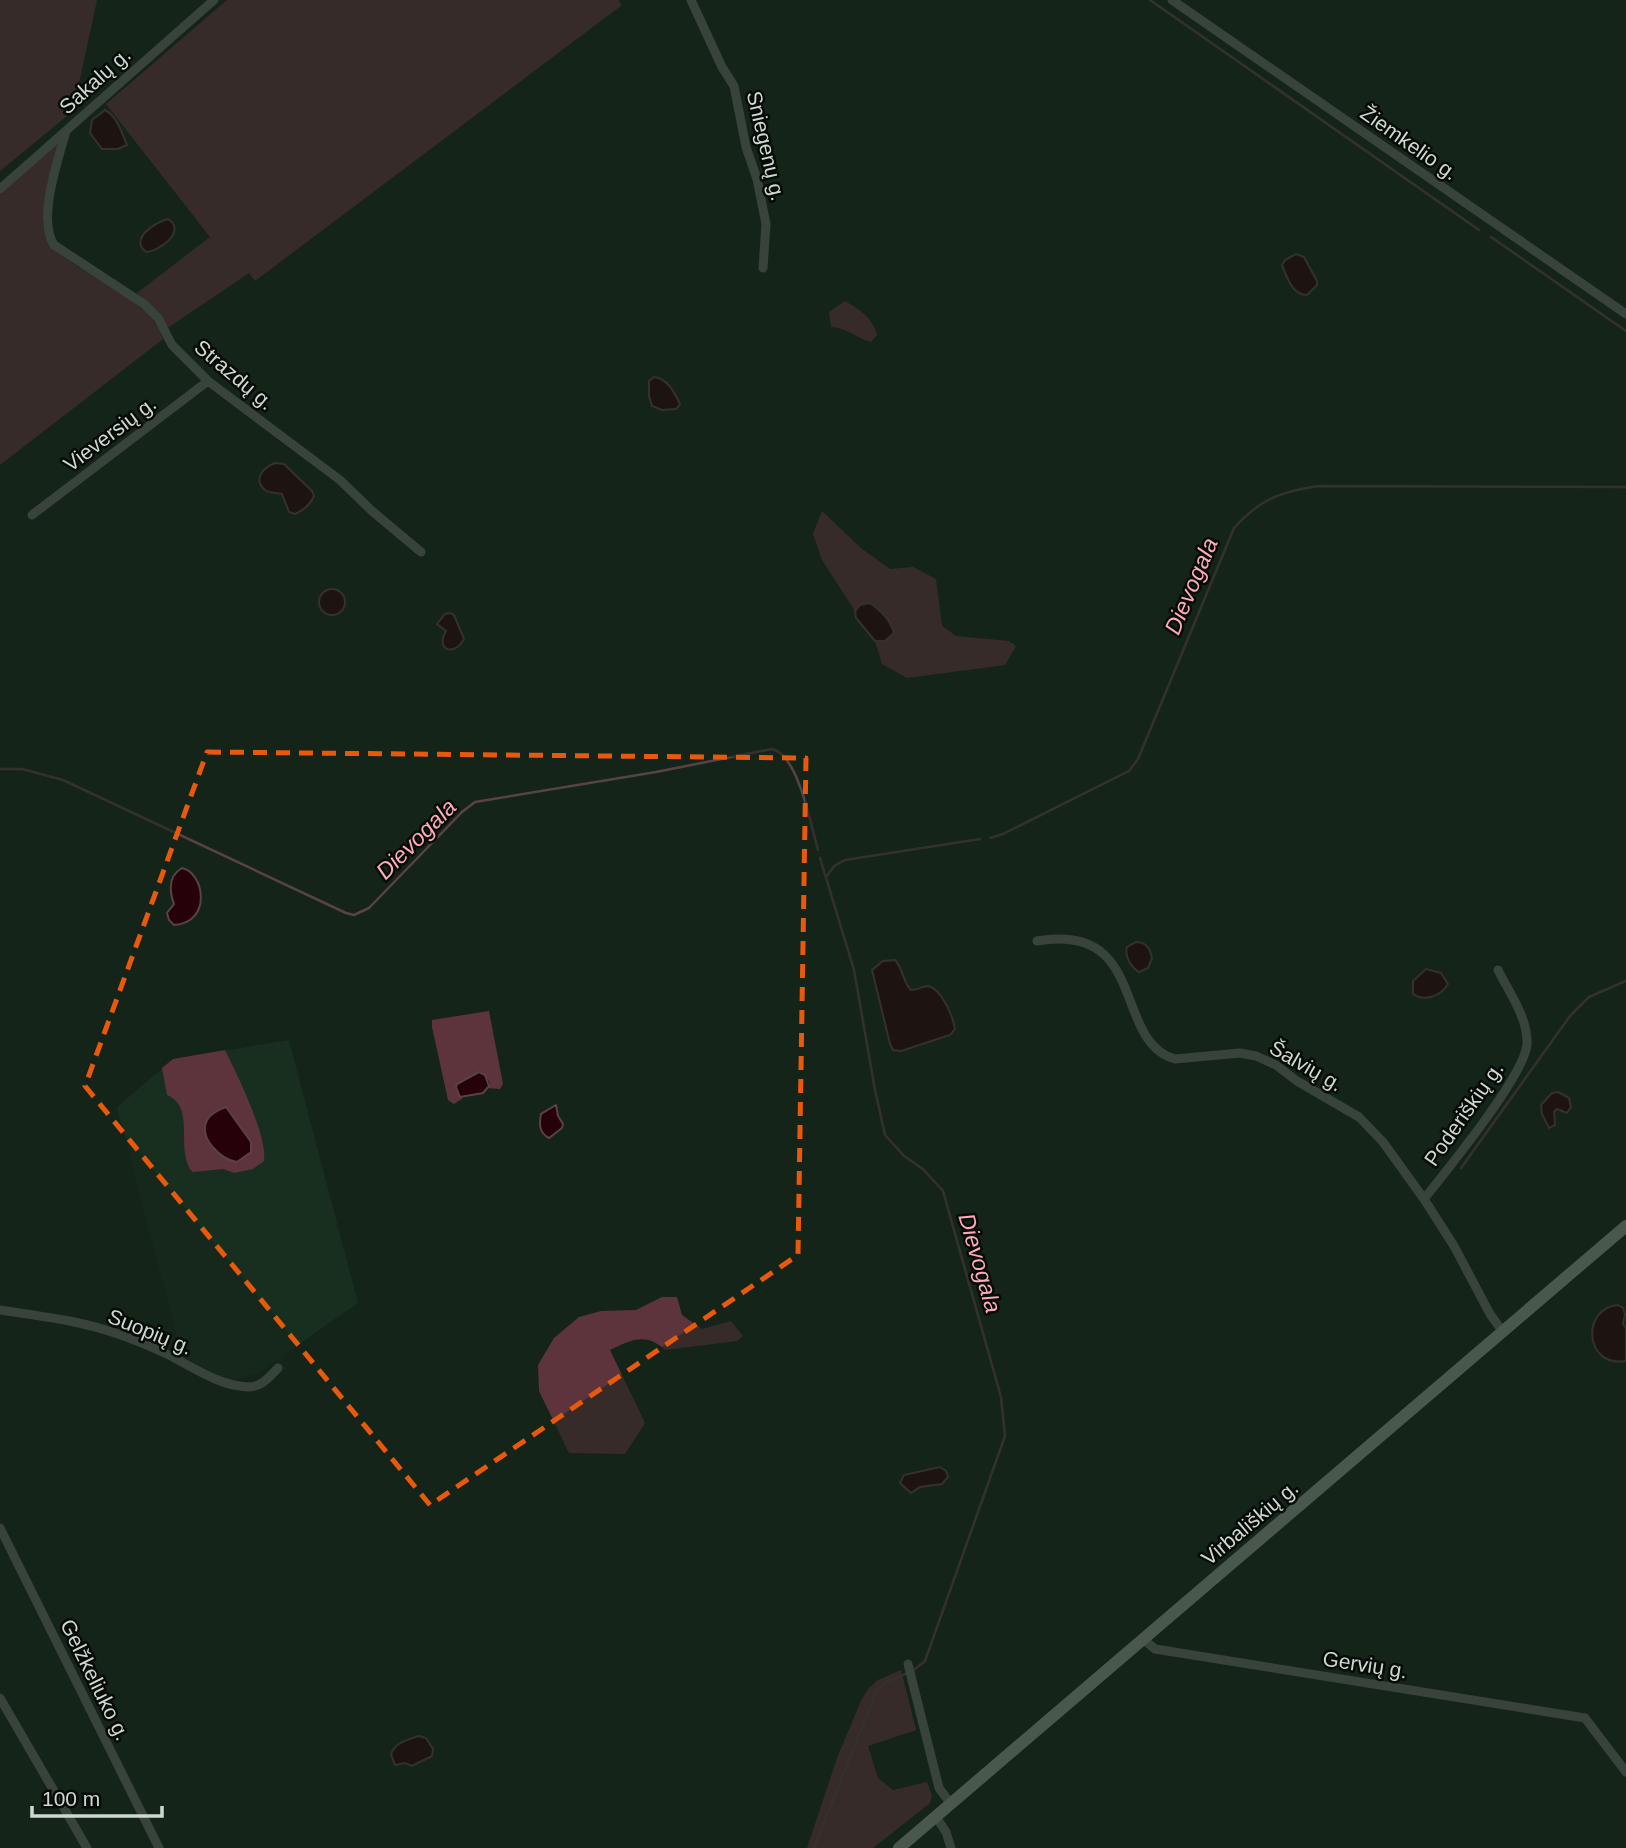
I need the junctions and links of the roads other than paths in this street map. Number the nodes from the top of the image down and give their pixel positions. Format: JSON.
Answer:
{"nodes":[{"id":1,"x":214,"y":0,"type":"edge"},
{"id":2,"x":691,"y":0,"type":"edge"},
{"id":3,"x":1172,"y":0,"type":"edge"},
{"id":4,"x":65,"y":131,"type":"junction"},
{"id":5,"x":0,"y":189,"type":"edge"},
{"id":6,"x":763,"y":268,"type":"dead end"},
{"id":7,"x":1626,"y":314,"type":"edge"},
{"id":8,"x":208,"y":380,"type":"junction"},
{"id":9,"x":32,"y":514,"type":"dead end"},
{"id":10,"x":421,"y":552,"type":"dead end"},
{"id":11,"x":1037,"y":941,"type":"dead end"},
{"id":12,"x":1498,"y":970,"type":"dead end"},
{"id":13,"x":1424,"y":1199,"type":"junction"},
{"id":14,"x":1626,"y":1226,"type":"edge"},
{"id":15,"x":0,"y":1310,"type":"edge"},
{"id":16,"x":1503,"y":1332,"type":"junction"},
{"id":17,"x":278,"y":1368,"type":"dead end"},
{"id":18,"x":0,"y":1528,"type":"edge"},
{"id":19,"x":1143,"y":1639,"type":"junction"},
{"id":20,"x":908,"y":1664,"type":"dead end"},
{"id":21,"x":0,"y":1698,"type":"edge"},
{"id":22,"x":1626,"y":1772,"type":"edge"},
{"id":23,"x":951,"y":1804,"type":"junction"},
{"id":24,"x":936,"y":1817,"type":"junction"},
{"id":25,"x":87,"y":1848,"type":"edge"},
{"id":26,"x":159,"y":1848,"type":"edge"},
{"id":27,"x":899,"y":1848,"type":"edge"},
{"id":28,"x":951,"y":1848,"type":"edge"}],
"edges":[{"from":1,"to":4,"type":"street","name":"Sakalų g."},
{"from":2,"to":6,"type":"street","name":"Sniegenų g."},
{"from":3,"to":7,"type":"street","name":"Žiemkelio g."},
{"from":4,"to":5,"type":"street","name":"Sakalų g."},
{"from":4,"to":8,"type":"street","name":"Strazdų g."},
{"from":8,"to":9,"type":"street","name":"Vieversių g."},
{"from":8,"to":10,"type":"street","name":"Strazdų g."},
{"from":11,"to":13,"type":"street","name":"Šalvių g."},
{"from":12,"to":13,"type":"street","name":"Poderiškių g."},
{"from":13,"to":16,"type":"street","name":"Šalvių g."},
{"from":14,"to":16,"type":"main road","name":"Virbališkių g."},
{"from":15,"to":17,"type":"street","name":"Suopių g."},
{"from":16,"to":19,"type":"main road","name":"Virbališkių g."},
{"from":18,"to":26,"type":"street","name":"Gelžkeliuko g."},
{"from":19,"to":22,"type":"street","name":"Gervių g."},
{"from":19,"to":23,"type":"main road","name":"Virbališkių g."},
{"from":20,"to":23,"type":"street"},
{"from":21,"to":25,"type":"street"},
{"from":23,"to":24,"type":"main road","name":"Virbališkių g."},
{"from":24,"to":27,"type":"main road","name":"Virbališkių g."},
{"from":24,"to":28,"type":"street"}]}
